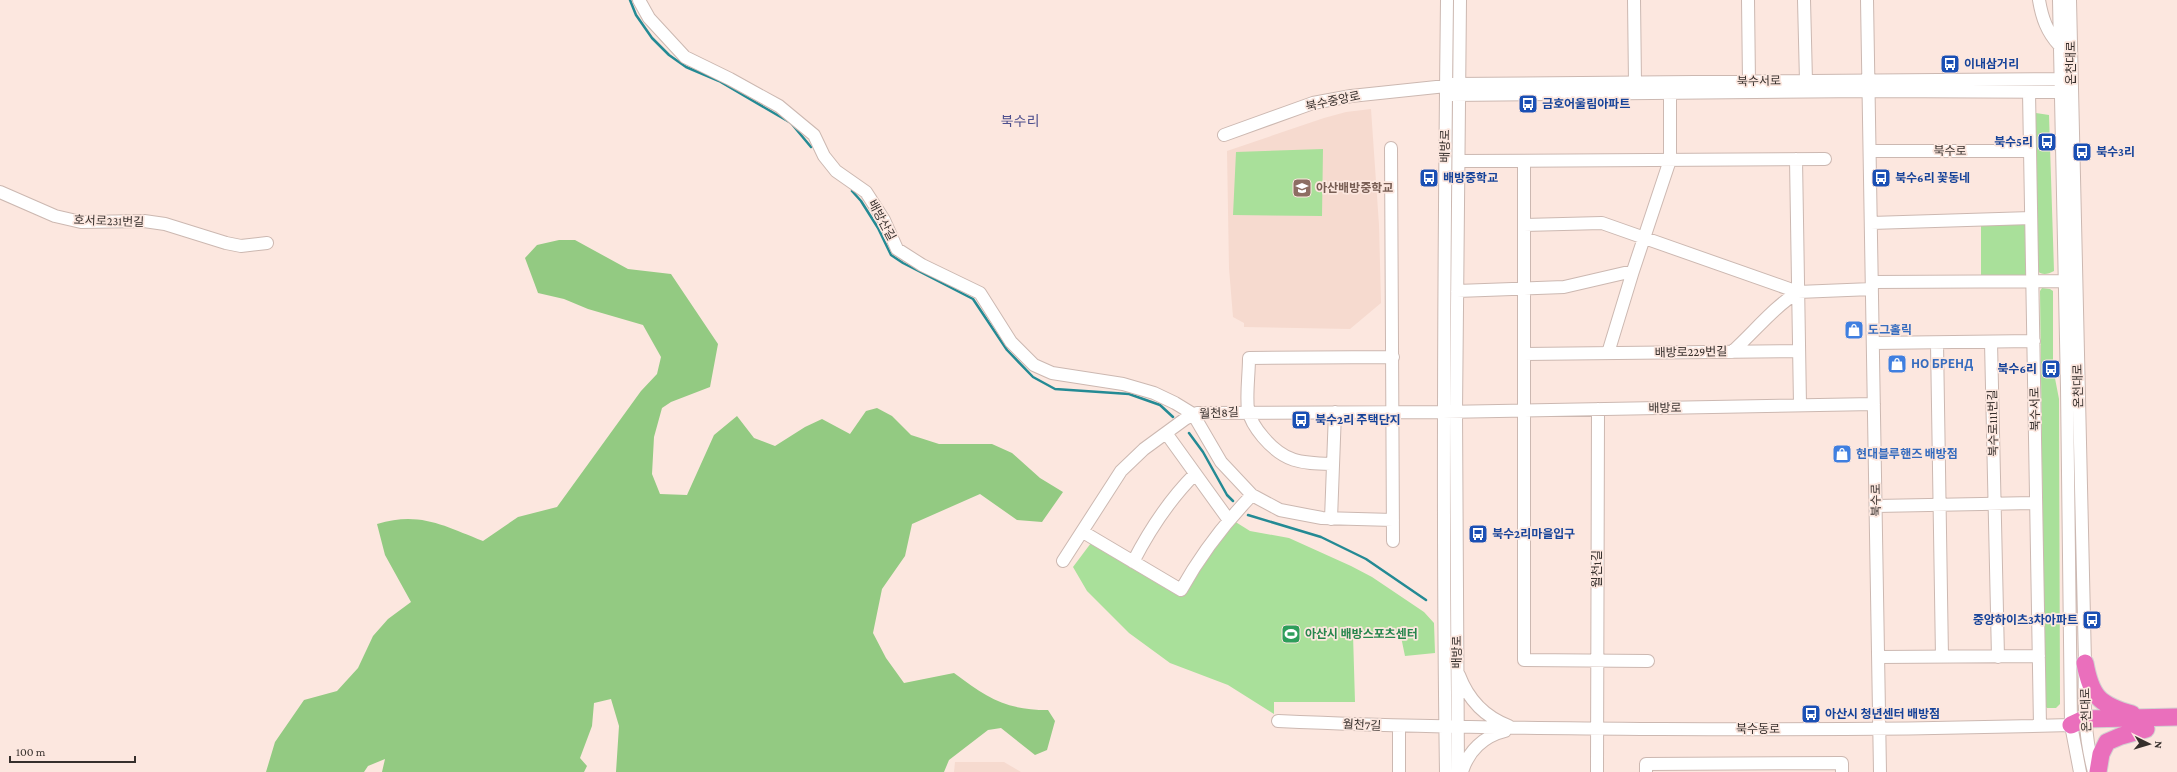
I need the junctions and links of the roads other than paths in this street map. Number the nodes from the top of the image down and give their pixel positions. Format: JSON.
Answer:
{"nodes":[{"id":1,"x":639,"y":0,"type":"edge"},
{"id":2,"x":1447,"y":0,"type":"edge"},
{"id":3,"x":1460,"y":0,"type":"edge"},
{"id":4,"x":1634,"y":0,"type":"edge"},
{"id":5,"x":1748,"y":0,"type":"edge"},
{"id":6,"x":1804,"y":0,"type":"edge"},
{"id":7,"x":1867,"y":0,"type":"edge"},
{"id":8,"x":2039,"y":0,"type":"edge"},
{"id":9,"x":2059,"y":0,"type":"edge"},
{"id":10,"x":2070,"y":0,"type":"edge"},
{"id":11,"x":2059,"y":45,"type":"junction"},
{"id":12,"x":1806,"y":81,"type":"junction"},
{"id":13,"x":1635,"y":82,"type":"junction"},
{"id":14,"x":1749,"y":82,"type":"junction"},
{"id":15,"x":2066,"y":85,"type":"junction"},
{"id":16,"x":1869,"y":86,"type":"junction"},
{"id":17,"x":1446,"y":89,"type":"junction"},
{"id":18,"x":1459,"y":90,"type":"junction"},
{"id":19,"x":2029,"y":92,"type":"junction"},
{"id":20,"x":1670,"y":93,"type":"junction"},
{"id":21,"x":1224,"y":135,"type":"dead end"},
{"id":22,"x":1391,"y":148,"type":"dead end"},
{"id":23,"x":1870,"y":151,"type":"junction"},
{"id":24,"x":2030,"y":151,"type":"junction"},
{"id":25,"x":1796,"y":159,"type":"junction"},
{"id":26,"x":1825,"y":159,"type":"dead end"},
{"id":27,"x":1670,"y":160,"type":"junction"},
{"id":28,"x":1459,"y":161,"type":"junction"},
{"id":29,"x":1524,"y":161,"type":"junction"},
{"id":30,"x":0,"y":192,"type":"edge"},
{"id":31,"x":2031,"y":218,"type":"junction"},
{"id":32,"x":1871,"y":223,"type":"junction"},
{"id":33,"x":1524,"y":225,"type":"junction"},
{"id":34,"x":1644,"y":238,"type":"junction"},
{"id":35,"x":267,"y":243,"type":"dead end"},
{"id":36,"x":1633,"y":271,"type":"junction"},
{"id":37,"x":2033,"y":281,"type":"junction"},
{"id":38,"x":2064,"y":281,"type":"junction"},
{"id":39,"x":1872,"y":286,"type":"junction"},
{"id":40,"x":1524,"y":290,"type":"junction"},
{"id":41,"x":1458,"y":291,"type":"junction"},
{"id":42,"x":1798,"y":292,"type":"junction"},
{"id":43,"x":2034,"y":341,"type":"junction"},
{"id":44,"x":1937,"y":342,"type":"junction"},
{"id":45,"x":1991,"y":342,"type":"junction"},
{"id":46,"x":1873,"y":344,"type":"junction"},
{"id":47,"x":1799,"y":351,"type":"junction"},
{"id":48,"x":1732,"y":352,"type":"junction"},
{"id":49,"x":1608,"y":353,"type":"junction"},
{"id":50,"x":1524,"y":354,"type":"junction"},
{"id":51,"x":1393,"y":357,"type":"junction"},
{"id":52,"x":1874,"y":404,"type":"junction"},
{"id":53,"x":1800,"y":405,"type":"junction"},
{"id":54,"x":1598,"y":409,"type":"junction"},
{"id":55,"x":1524,"y":410,"type":"junction"},
{"id":56,"x":1248,"y":411,"type":"junction"},
{"id":57,"x":1456,"y":411,"type":"junction"},
{"id":58,"x":1335,"y":412,"type":"junction"},
{"id":59,"x":1394,"y":412,"type":"junction"},
{"id":60,"x":1443,"y":412,"type":"junction"},
{"id":61,"x":1193,"y":414,"type":"junction"},
{"id":62,"x":1166,"y":434,"type":"junction"},
{"id":63,"x":1333,"y":464,"type":"junction"},
{"id":64,"x":1195,"y":474,"type":"junction"},
{"id":65,"x":1252,"y":495,"type":"junction"},
{"id":66,"x":2036,"y":503,"type":"junction"},
{"id":67,"x":1995,"y":504,"type":"junction"},
{"id":68,"x":1940,"y":505,"type":"junction"},
{"id":69,"x":1876,"y":506,"type":"junction"},
{"id":70,"x":1228,"y":519,"type":"junction"},
{"id":71,"x":1331,"y":519,"type":"junction"},
{"id":72,"x":1393,"y":520,"type":"junction"},
{"id":73,"x":1083,"y":532,"type":"junction"},
{"id":74,"x":1393,"y":541,"type":"dead end"},
{"id":75,"x":1064,"y":561,"type":"dead end"},
{"id":76,"x":1133,"y":562,"type":"junction"},
{"id":77,"x":2039,"y":656,"type":"junction"},
{"id":78,"x":1879,"y":657,"type":"junction"},
{"id":79,"x":1942,"y":657,"type":"junction"},
{"id":80,"x":1998,"y":657,"type":"junction"},
{"id":81,"x":1597,"y":661,"type":"junction"},
{"id":82,"x":1648,"y":661,"type":"dead end"},
{"id":83,"x":2085,"y":663,"type":"junction"},
{"id":84,"x":1457,"y":669,"type":"junction"},
{"id":85,"x":2177,"y":718,"type":"edge"},
{"id":86,"x":1278,"y":721,"type":"dead end"},
{"id":87,"x":2147,"y":723,"type":"junction"},
{"id":88,"x":2080,"y":725,"type":"junction"},
{"id":89,"x":2040,"y":726,"type":"junction"},
{"id":90,"x":1399,"y":727,"type":"junction"},
{"id":91,"x":1451,"y":728,"type":"junction"},
{"id":92,"x":1516,"y":728,"type":"junction"},
{"id":93,"x":2177,"y":728,"type":"edge"},
{"id":94,"x":1597,"y":729,"type":"junction"},
{"id":95,"x":1880,"y":730,"type":"junction"},
{"id":96,"x":1399,"y":772,"type":"edge"},
{"id":97,"x":1446,"y":772,"type":"edge"},
{"id":98,"x":1458,"y":772,"type":"edge"},
{"id":99,"x":1462,"y":772,"type":"edge"},
{"id":100,"x":1597,"y":772,"type":"edge"},
{"id":101,"x":1646,"y":772,"type":"edge"},
{"id":102,"x":1842,"y":772,"type":"edge"},
{"id":103,"x":1880,"y":772,"type":"edge"},
{"id":104,"x":2080,"y":772,"type":"edge"},
{"id":105,"x":2094,"y":772,"type":"edge"},
{"id":106,"x":2098,"y":772,"type":"edge"}],
"edges":[{"from":1,"to":61,"type":"street","name":"배방산길"},
{"from":2,"to":17,"type":"street","name":"배방로"},
{"from":3,"to":18,"type":"street","name":"배방로"},
{"from":4,"to":13,"type":"street"},
{"from":5,"to":14,"type":"street"},
{"from":6,"to":12,"type":"street"},
{"from":7,"to":16,"type":"street","name":"북수로"},
{"from":8,"to":11,"type":"street"},
{"from":9,"to":11,"type":"street","name":"온천대로"},
{"from":10,"to":15,"type":"street","name":"온천대로"},
{"from":11,"to":15,"type":"street","name":"온천대로"},
{"from":12,"to":14,"type":"street","name":"북수서로"},
{"from":12,"to":16,"type":"street","name":"북수서로"},
{"from":13,"to":14,"type":"street","name":"북수서로"},
{"from":13,"to":18,"type":"street","name":"북수서로"},
{"from":15,"to":16,"type":"street","name":"북수서로"},
{"from":15,"to":19,"type":"street","name":"북수서로"},
{"from":15,"to":38,"type":"street","name":"온천대로"},
{"from":15,"to":83,"type":"street","name":"온천대로"},
{"from":16,"to":19,"type":"street","name":"북수서로"},
{"from":16,"to":20,"type":"street","name":"북수서로"},
{"from":16,"to":23,"type":"street","name":"북수로"},
{"from":17,"to":18,"type":"street","name":"북수서로"},
{"from":17,"to":21,"type":"street","name":"북수중앙로"},
{"from":17,"to":60,"type":"street","name":"배방로"},
{"from":18,"to":20,"type":"street","name":"북수서로"},
{"from":18,"to":28,"type":"street","name":"배방로"},
{"from":19,"to":24,"type":"street","name":"북수서로"},
{"from":20,"to":27,"type":"street"},
{"from":22,"to":51,"type":"street"},
{"from":23,"to":24,"type":"street","name":"북수로"},
{"from":23,"to":32,"type":"street","name":"북수로"},
{"from":24,"to":31,"type":"street","name":"북수서로"},
{"from":25,"to":26,"type":"street","name":"배방로"},
{"from":25,"to":27,"type":"street","name":"배방로"},
{"from":25,"to":42,"type":"street"},
{"from":27,"to":29,"type":"street","name":"배방로"},
{"from":27,"to":34,"type":"street"},
{"from":28,"to":29,"type":"street","name":"배방로"},
{"from":28,"to":41,"type":"street","name":"배방로"},
{"from":29,"to":33,"type":"street"},
{"from":30,"to":35,"type":"street","name":"호서로231번길"},
{"from":31,"to":32,"type":"street"},
{"from":31,"to":37,"type":"street","name":"북수서로"},
{"from":32,"to":39,"type":"street","name":"북수로"},
{"from":33,"to":34,"type":"street"},
{"from":33,"to":40,"type":"street"},
{"from":34,"to":36,"type":"street"},
{"from":34,"to":42,"type":"street"},
{"from":36,"to":40,"type":"street"},
{"from":36,"to":49,"type":"street"},
{"from":37,"to":38,"type":"street"},
{"from":37,"to":39,"type":"street"},
{"from":37,"to":43,"type":"street","name":"북수서로"},
{"from":38,"to":88,"type":"street","name":"온천대로"},
{"from":39,"to":42,"type":"street"},
{"from":39,"to":46,"type":"street","name":"북수로"},
{"from":40,"to":41,"type":"street"},
{"from":40,"to":50,"type":"street"},
{"from":41,"to":57,"type":"street","name":"배방로"},
{"from":42,"to":47,"type":"street"},
{"from":42,"to":48,"type":"street","name":"배방로229번길"},
{"from":43,"to":45,"type":"street"},
{"from":43,"to":66,"type":"street","name":"북수서로"},
{"from":44,"to":45,"type":"street"},
{"from":44,"to":46,"type":"street"},
{"from":44,"to":68,"type":"street"},
{"from":45,"to":67,"type":"street","name":"북수로111번길"},
{"from":46,"to":52,"type":"street","name":"북수로"},
{"from":47,"to":48,"type":"street"},
{"from":47,"to":53,"type":"street"},
{"from":48,"to":49,"type":"street","name":"배방로229번길"},
{"from":49,"to":50,"type":"street","name":"배방로229번길"},
{"from":50,"to":55,"type":"street"},
{"from":51,"to":56,"type":"street"},
{"from":51,"to":59,"type":"street"},
{"from":52,"to":53,"type":"street","name":"배방로"},
{"from":52,"to":69,"type":"street","name":"북수로"},
{"from":53,"to":54,"type":"street","name":"배방로"},
{"from":54,"to":55,"type":"street","name":"배방로"},
{"from":54,"to":81,"type":"street","name":"월천1길"},
{"from":55,"to":57,"type":"street","name":"배방로"},
{"from":55,"to":81,"type":"street"},
{"from":56,"to":58,"type":"street","name":"월천8길"},
{"from":56,"to":61,"type":"street","name":"월천8길"},
{"from":56,"to":63,"type":"street"},
{"from":57,"to":60,"type":"street","name":"배방로"},
{"from":57,"to":84,"type":"street","name":"배방로"},
{"from":58,"to":59,"type":"street","name":"월천8길"},
{"from":58,"to":63,"type":"street"},
{"from":59,"to":60,"type":"street","name":"월천8길"},
{"from":59,"to":72,"type":"street"},
{"from":60,"to":91,"type":"street","name":"배방로"},
{"from":61,"to":62,"type":"street","name":"월천8길"},
{"from":61,"to":65,"type":"street"},
{"from":62,"to":64,"type":"street"},
{"from":62,"to":73,"type":"street","name":"월천8길"},
{"from":63,"to":71,"type":"street"},
{"from":64,"to":70,"type":"street"},
{"from":64,"to":76,"type":"street"},
{"from":65,"to":70,"type":"street"},
{"from":65,"to":71,"type":"street"},
{"from":66,"to":67,"type":"street"},
{"from":66,"to":77,"type":"street","name":"북수서로"},
{"from":67,"to":68,"type":"street"},
{"from":67,"to":80,"type":"street","name":"북수로111번길"},
{"from":68,"to":69,"type":"street"},
{"from":68,"to":79,"type":"street"},
{"from":69,"to":78,"type":"street","name":"북수로"},
{"from":70,"to":76,"type":"street"},
{"from":71,"to":72,"type":"street"},
{"from":72,"to":74,"type":"street"},
{"from":73,"to":75,"type":"street","name":"월천8길"},
{"from":73,"to":76,"type":"street"},
{"from":77,"to":80,"type":"street"},
{"from":77,"to":89,"type":"street","name":"북수서로"},
{"from":78,"to":79,"type":"street"},
{"from":78,"to":95,"type":"street","name":"북수로"},
{"from":79,"to":80,"type":"street"},
{"from":81,"to":82,"type":"street"},
{"from":81,"to":94,"type":"street","name":"월천1길"},
{"from":83,"to":87,"type":"highway"},
{"from":83,"to":88,"type":"street","name":"온천대로"},
{"from":84,"to":91,"type":"street","name":"배방로"},
{"from":84,"to":92,"type":"street"},
{"from":85,"to":87,"type":"highway"},
{"from":86,"to":90,"type":"street","name":"월천7길"},
{"from":87,"to":88,"type":"highway"},
{"from":87,"to":93,"type":"highway"},
{"from":87,"to":106,"type":"highway"},
{"from":88,"to":89,"type":"street","name":"북수동로"},
{"from":88,"to":104,"type":"street","name":"온천대로"},
{"from":88,"to":105,"type":"street","name":"온천대로"},
{"from":89,"to":95,"type":"street","name":"북수동로"},
{"from":90,"to":91,"type":"street","name":"월천7길"},
{"from":90,"to":96,"type":"street"},
{"from":91,"to":92,"type":"street","name":"북수동로"},
{"from":91,"to":97,"type":"street","name":"배방로"},
{"from":91,"to":98,"type":"street","name":"배방로"},
{"from":92,"to":94,"type":"street","name":"북수동로"},
{"from":92,"to":99,"type":"street"},
{"from":94,"to":95,"type":"street","name":"북수동로"},
{"from":94,"to":100,"type":"street","name":"월천1길"},
{"from":95,"to":103,"type":"street","name":"북수로"},
{"from":101,"to":102,"type":"street"}]}
